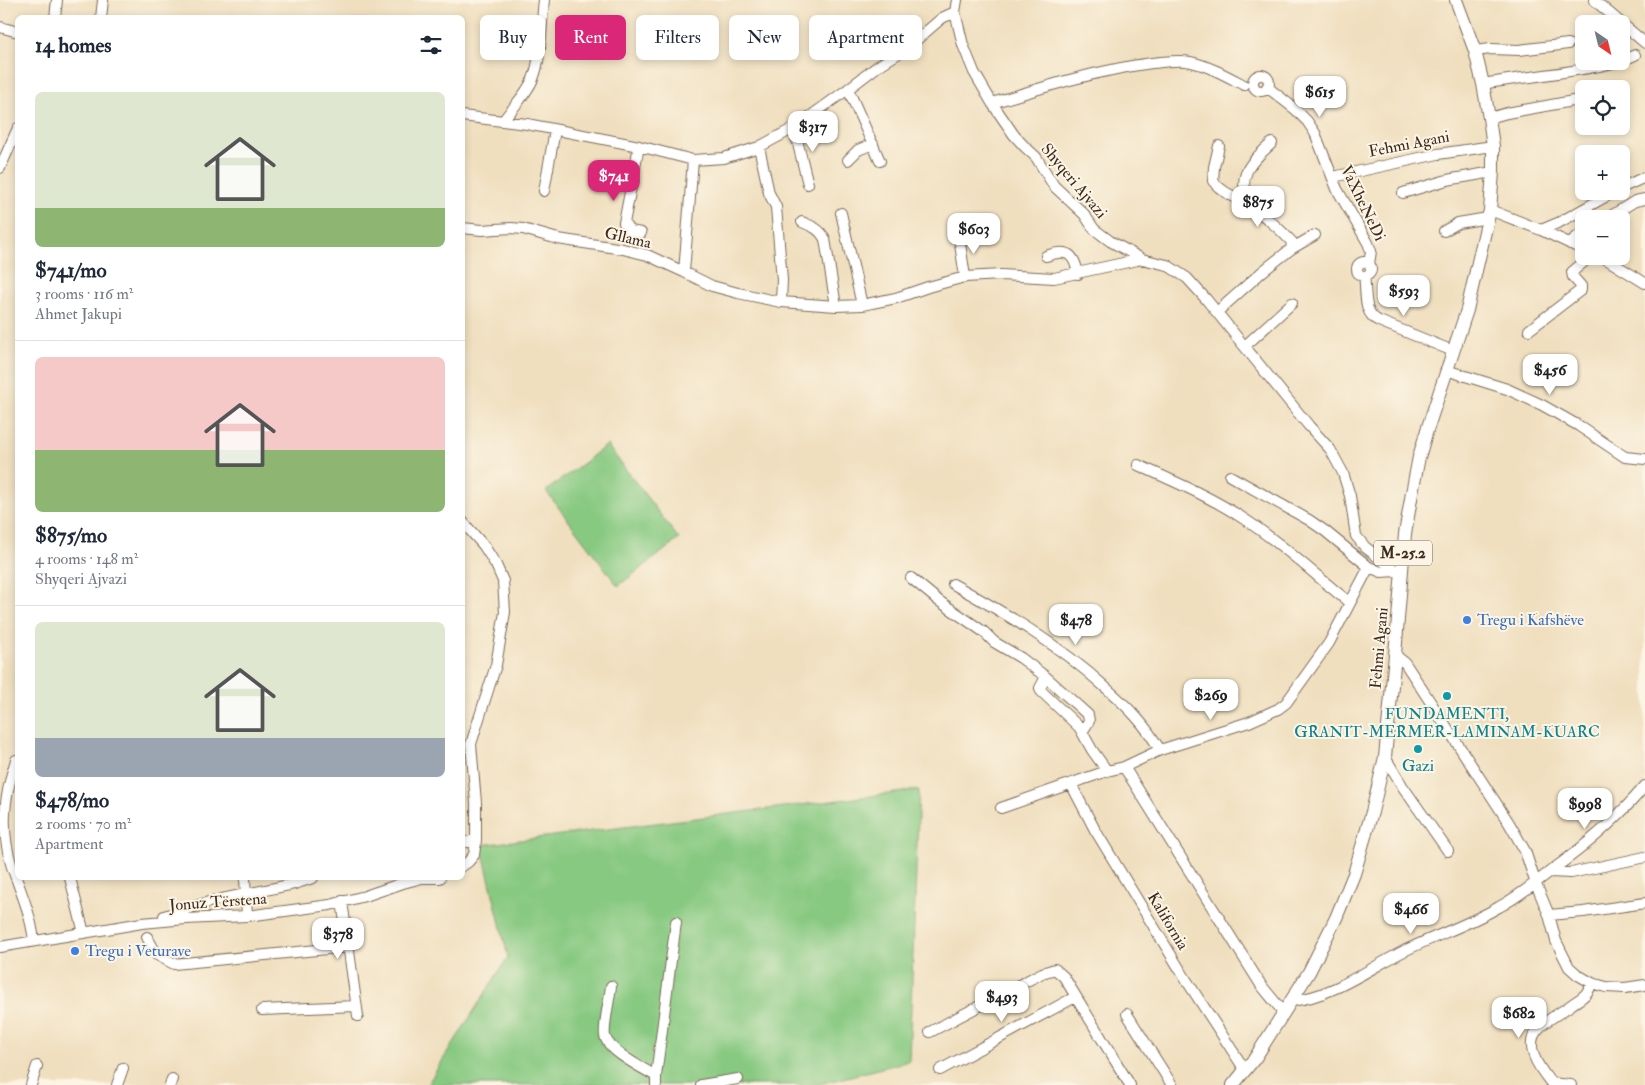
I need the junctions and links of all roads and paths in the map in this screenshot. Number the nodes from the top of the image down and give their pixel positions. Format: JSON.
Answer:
{"nodes":[{"id":1,"x":57,"y":0,"type":"edge"},
{"id":2,"x":103,"y":0,"type":"edge"},
{"id":3,"x":544,"y":0,"type":"edge"},
{"id":4,"x":957,"y":0,"type":"edge"},
{"id":5,"x":1456,"y":0,"type":"edge"},
{"id":6,"x":1594,"y":0,"type":"edge"},
{"id":7,"x":955,"y":12,"type":"junction"},
{"id":8,"x":55,"y":15,"type":"edge"},
{"id":9,"x":101,"y":15,"type":"edge"},
{"id":10,"x":0,"y":27,"type":"edge"},
{"id":11,"x":15,"y":31,"type":"edge"},
{"id":12,"x":1645,"y":43,"type":"edge"},
{"id":13,"x":1568,"y":44,"type":"dead end"},
{"id":14,"x":1475,"y":51,"type":"junction"},
{"id":15,"x":1635,"y":55,"type":"dead end"},
{"id":16,"x":1630,"y":57,"type":"edge"},
{"id":17,"x":1578,"y":70,"type":"edge"},
{"id":18,"x":1483,"y":84,"type":"junction"},
{"id":19,"x":1244,"y":85,"type":"dead end"},
{"id":20,"x":1267,"y":88,"type":"dead end"},
{"id":21,"x":848,"y":89,"type":"junction"},
{"id":22,"x":1575,"y":101,"type":"edge"},
{"id":23,"x":992,"y":103,"type":"junction"},
{"id":24,"x":465,"y":116,"type":"edge"},
{"id":25,"x":1489,"y":118,"type":"junction"},
{"id":26,"x":503,"y":121,"type":"junction"},
{"id":27,"x":794,"y":128,"type":"junction"},
{"id":28,"x":555,"y":130,"type":"junction"},
{"id":29,"x":15,"y":135,"type":"edge"},
{"id":30,"x":1272,"y":143,"type":"dead end"},
{"id":31,"x":873,"y":144,"type":"junction"},
{"id":32,"x":639,"y":146,"type":"junction"},
{"id":33,"x":1219,"y":146,"type":"dead end"},
{"id":34,"x":1493,"y":146,"type":"junction"},
{"id":35,"x":759,"y":147,"type":"junction"},
{"id":36,"x":693,"y":160,"type":"junction"},
{"id":37,"x":848,"y":160,"type":"dead end"},
{"id":38,"x":880,"y":161,"type":"dead end"},
{"id":39,"x":0,"y":168,"type":"edge"},
{"id":40,"x":1493,"y":172,"type":"junction"},
{"id":41,"x":1645,"y":177,"type":"edge"},
{"id":42,"x":1332,"y":178,"type":"junction"},
{"id":43,"x":808,"y":184,"type":"dead end"},
{"id":44,"x":1630,"y":184,"type":"edge"},
{"id":45,"x":544,"y":191,"type":"dead end"},
{"id":46,"x":1403,"y":193,"type":"dead end"},
{"id":47,"x":1645,"y":199,"type":"edge"},
{"id":48,"x":1600,"y":200,"type":"edge"},
{"id":49,"x":1249,"y":205,"type":"junction"},
{"id":50,"x":1621,"y":210,"type":"edge"},
{"id":51,"x":840,"y":213,"type":"dead end"},
{"id":52,"x":1489,"y":214,"type":"junction"},
{"id":53,"x":802,"y":222,"type":"dead end"},
{"id":54,"x":465,"y":228,"type":"edge"},
{"id":55,"x":1541,"y":230,"type":"junction"},
{"id":56,"x":1444,"y":231,"type":"dead end"},
{"id":57,"x":641,"y":233,"type":"dead end"},
{"id":58,"x":1315,"y":235,"type":"dead end"},
{"id":59,"x":959,"y":237,"type":"dead end"},
{"id":60,"x":1575,"y":238,"type":"edge"},
{"id":61,"x":1570,"y":244,"type":"junction"},
{"id":62,"x":1575,"y":246,"type":"edge"},
{"id":63,"x":1291,"y":249,"type":"junction"},
{"id":64,"x":1046,"y":256,"type":"dead end"},
{"id":65,"x":1142,"y":259,"type":"junction"},
{"id":66,"x":1580,"y":265,"type":"edge"},
{"id":67,"x":1616,"y":265,"type":"edge"},
{"id":68,"x":684,"y":272,"type":"junction"},
{"id":69,"x":1078,"y":274,"type":"junction"},
{"id":70,"x":965,"y":277,"type":"junction"},
{"id":71,"x":1645,"y":283,"type":"edge"},
{"id":72,"x":781,"y":302,"type":"junction"},
{"id":73,"x":1292,"y":303,"type":"dead end"},
{"id":74,"x":862,"y":304,"type":"junction"},
{"id":75,"x":836,"y":306,"type":"junction"},
{"id":76,"x":1217,"y":312,"type":"junction"},
{"id":77,"x":1529,"y":330,"type":"dead end"},
{"id":78,"x":1245,"y":346,"type":"junction"},
{"id":79,"x":1454,"y":351,"type":"junction"},
{"id":80,"x":1446,"y":370,"type":"junction"},
{"id":81,"x":1645,"y":459,"type":"edge"},
{"id":82,"x":1138,"y":465,"type":"dead end"},
{"id":83,"x":1230,"y":476,"type":"dead end"},
{"id":84,"x":465,"y":525,"type":"edge"},
{"id":85,"x":1369,"y":567,"type":"junction"},
{"id":86,"x":1399,"y":572,"type":"junction"},
{"id":87,"x":910,"y":578,"type":"dead end"},
{"id":88,"x":953,"y":584,"type":"dead end"},
{"id":89,"x":1350,"y":603,"type":"junction"},
{"id":90,"x":1395,"y":654,"type":"junction"},
{"id":91,"x":1160,"y":750,"type":"junction"},
{"id":92,"x":1385,"y":757,"type":"junction"},
{"id":93,"x":15,"y":763,"type":"edge"},
{"id":94,"x":1124,"y":767,"type":"junction"},
{"id":95,"x":1108,"y":771,"type":"junction"},
{"id":96,"x":1071,"y":784,"type":"junction"},
{"id":97,"x":1645,"y":786,"type":"edge"},
{"id":98,"x":1001,"y":808,"type":"dead end"},
{"id":99,"x":476,"y":840,"type":"junction"},
{"id":100,"x":465,"y":842,"type":"edge"},
{"id":101,"x":1448,"y":851,"type":"dead end"},
{"id":102,"x":1645,"y":857,"type":"edge"},
{"id":103,"x":465,"y":864,"type":"edge"},
{"id":104,"x":1550,"y":872,"type":"junction"},
{"id":105,"x":15,"y":874,"type":"edge"},
{"id":106,"x":17,"y":880,"type":"edge"},
{"id":107,"x":71,"y":880,"type":"edge"},
{"id":108,"x":245,"y":880,"type":"edge"},
{"id":109,"x":307,"y":880,"type":"edge"},
{"id":110,"x":414,"y":880,"type":"edge"},
{"id":111,"x":1536,"y":884,"type":"junction"},
{"id":112,"x":247,"y":894,"type":"junction"},
{"id":113,"x":342,"y":901,"type":"junction"},
{"id":114,"x":1645,"y":903,"type":"edge"},
{"id":115,"x":1549,"y":915,"type":"junction"},
{"id":116,"x":247,"y":916,"type":"junction"},
{"id":117,"x":676,"y":922,"type":"dead end"},
{"id":118,"x":142,"y":923,"type":"junction"},
{"id":119,"x":84,"y":933,"type":"junction"},
{"id":120,"x":147,"y":937,"type":"dead end"},
{"id":121,"x":34,"y":941,"type":"junction"},
{"id":122,"x":0,"y":947,"type":"edge"},
{"id":123,"x":348,"y":947,"type":"junction"},
{"id":124,"x":1592,"y":983,"type":"junction"},
{"id":125,"x":1645,"y":985,"type":"edge"},
{"id":126,"x":611,"y":986,"type":"dead end"},
{"id":127,"x":1075,"y":997,"type":"junction"},
{"id":128,"x":1291,"y":1001,"type":"junction"},
{"id":129,"x":262,"y":1010,"type":"dead end"},
{"id":130,"x":1284,"y":1013,"type":"junction"},
{"id":131,"x":1127,"y":1014,"type":"dead end"},
{"id":132,"x":930,"y":1032,"type":"dead end"},
{"id":133,"x":37,"y":1066,"type":"dead end"},
{"id":134,"x":123,"y":1068,"type":"dead end"},
{"id":135,"x":940,"y":1070,"type":"dead end"},
{"id":136,"x":1245,"y":1070,"type":"junction"},
{"id":137,"x":738,"y":1079,"type":"dead end"},
{"id":138,"x":656,"y":1080,"type":"edge"},
{"id":139,"x":31,"y":1085,"type":"edge"},
{"id":140,"x":117,"y":1085,"type":"edge"},
{"id":141,"x":701,"y":1085,"type":"edge"},
{"id":142,"x":1130,"y":1085,"type":"edge"},
{"id":143,"x":1172,"y":1085,"type":"edge"},
{"id":144,"x":1233,"y":1085,"type":"edge"},
{"id":145,"x":1571,"y":1085,"type":"edge"}],
"edges":[{"from":1,"to":8,"type":"street"},
{"from":2,"to":9,"type":"street"},
{"from":3,"to":26,"type":"street"},
{"from":4,"to":7,"type":"street","name":"Shyqeri Ajvazi"},
{"from":5,"to":14,"type":"main road","name":"Fehmi Agani","number":"M-25.2"},
{"from":6,"to":12,"type":"street"},
{"from":7,"to":21,"type":"street"},
{"from":7,"to":23,"type":"street","name":"Shyqeri Ajvazi"},
{"from":10,"to":11,"type":"street"},
{"from":13,"to":14,"type":"street"},
{"from":14,"to":18,"type":"main road","name":"Fehmi Agani","number":"M-25.2"},
{"from":15,"to":16,"type":"street"},
{"from":17,"to":18,"type":"street"},
{"from":18,"to":25,"type":"main road","name":"Fehmi Agani","number":"M-25.2"},
{"from":19,"to":23,"type":"street"},
{"from":20,"to":42,"type":"street","name":"VaXheNeDi"},
{"from":21,"to":27,"type":"street"},
{"from":21,"to":31,"type":"street"},
{"from":22,"to":25,"type":"street"},
{"from":23,"to":65,"type":"street","name":"Shyqeri Ajvazi"},
{"from":24,"to":26,"type":"street"},
{"from":25,"to":34,"type":"main road","name":"Fehmi Agani","number":"M-25.2"},
{"from":26,"to":28,"type":"street"},
{"from":27,"to":35,"type":"street"},
{"from":27,"to":43,"type":"street"},
{"from":28,"to":32,"type":"street"},
{"from":28,"to":45,"type":"street"},
{"from":29,"to":39,"type":"street"},
{"from":30,"to":49,"type":"street"},
{"from":31,"to":37,"type":"street"},
{"from":31,"to":38,"type":"street"},
{"from":32,"to":36,"type":"street"},
{"from":32,"to":57,"type":"street"},
{"from":33,"to":49,"type":"street"},
{"from":34,"to":40,"type":"main road","name":"Fehmi Agani","number":"M-25.2"},
{"from":34,"to":42,"type":"street","name":"Fehmi Agani"},
{"from":35,"to":36,"type":"street"},
{"from":35,"to":72,"type":"street"},
{"from":36,"to":68,"type":"street"},
{"from":40,"to":46,"type":"street"},
{"from":40,"to":52,"type":"main road","name":"Fehmi Agani","number":"M-25.2"},
{"from":41,"to":44,"type":"street"},
{"from":42,"to":79,"type":"street","name":"VaXheNeDi"},
{"from":47,"to":50,"type":"street"},
{"from":48,"to":55,"type":"street"},
{"from":49,"to":63,"type":"street"},
{"from":51,"to":74,"type":"street"},
{"from":52,"to":55,"type":"street"},
{"from":52,"to":56,"type":"street"},
{"from":52,"to":79,"type":"main road","name":"Fehmi Agani","number":"M-25.2"},
{"from":53,"to":75,"type":"street"},
{"from":54,"to":68,"type":"street","name":"Gllama"},
{"from":55,"to":61,"type":"street"},
{"from":58,"to":63,"type":"street"},
{"from":59,"to":70,"type":"street"},
{"from":60,"to":61,"type":"street"},
{"from":61,"to":62,"type":"street"},
{"from":63,"to":76,"type":"street"},
{"from":64,"to":69,"type":"street"},
{"from":65,"to":69,"type":"street","name":"Gllama"},
{"from":65,"to":76,"type":"street","name":"Shyqeri Ajvazi"},
{"from":66,"to":77,"type":"street"},
{"from":67,"to":71,"type":"street"},
{"from":68,"to":72,"type":"street","name":"Gllama"},
{"from":69,"to":70,"type":"street","name":"Gllama"},
{"from":70,"to":74,"type":"street","name":"Gllama"},
{"from":72,"to":75,"type":"street","name":"Gllama"},
{"from":73,"to":78,"type":"street"},
{"from":74,"to":75,"type":"street","name":"Gllama"},
{"from":76,"to":78,"type":"street","name":"Shyqeri Ajvazi"},
{"from":78,"to":86,"type":"street","name":"Shyqeri Ajvazi"},
{"from":79,"to":80,"type":"main road","name":"Fehmi Agani","number":"M-25.2"},
{"from":80,"to":81,"type":"street"},
{"from":80,"to":86,"type":"main road","name":"Fehmi Agani","number":"M-25.2"},
{"from":82,"to":89,"type":"street"},
{"from":83,"to":85,"type":"street"},
{"from":84,"to":99,"type":"street"},
{"from":85,"to":86,"type":"street"},
{"from":85,"to":89,"type":"street"},
{"from":86,"to":90,"type":"main road","name":"Fehmi Agani","number":"M-25.2"},
{"from":87,"to":95,"type":"street"},
{"from":88,"to":91,"type":"street"},
{"from":89,"to":91,"type":"street"},
{"from":90,"to":92,"type":"main road","name":"Fehmi Agani","number":"M-25.2"},
{"from":90,"to":111,"type":"street"},
{"from":91,"to":94,"type":"street"},
{"from":92,"to":101,"type":"street"},
{"from":92,"to":128,"type":"main road","name":"Fehmi Agani","number":"M-25.2"},
{"from":93,"to":105,"type":"street"},
{"from":94,"to":95,"type":"street"},
{"from":94,"to":130,"type":"street"},
{"from":95,"to":96,"type":"street"},
{"from":96,"to":98,"type":"street"},
{"from":96,"to":136,"type":"street","name":"Kalifornia"},
{"from":97,"to":104,"type":"street"},
{"from":99,"to":100,"type":"street"},
{"from":99,"to":103,"type":"street"},
{"from":102,"to":104,"type":"street"},
{"from":104,"to":111,"type":"street"},
{"from":106,"to":121,"type":"street"},
{"from":107,"to":119,"type":"street"},
{"from":108,"to":112,"type":"street"},
{"from":109,"to":112,"type":"street"},
{"from":110,"to":113,"type":"street","name":"Jonuz Tërstena"},
{"from":111,"to":115,"type":"street"},
{"from":111,"to":128,"type":"street"},
{"from":112,"to":116,"type":"street"},
{"from":112,"to":118,"type":"street"},
{"from":113,"to":116,"type":"street","name":"Jonuz Tërstena"},
{"from":113,"to":123,"type":"street"},
{"from":114,"to":115,"type":"street"},
{"from":115,"to":124,"type":"street"},
{"from":116,"to":118,"type":"street","name":"Jonuz Tërstena"},
{"from":117,"to":138,"type":"street"},
{"from":118,"to":119,"type":"street","name":"Jonuz Tërstena"},
{"from":119,"to":121,"type":"street","name":"Jonuz Tërstena"},
{"from":120,"to":123,"type":"street"},
{"from":121,"to":122,"type":"street","name":"Jonuz Tërstena"},
{"from":123,"to":129,"type":"street"},
{"from":124,"to":125,"type":"street"},
{"from":124,"to":145,"type":"street"},
{"from":126,"to":138,"type":"street"},
{"from":127,"to":132,"type":"street"},
{"from":127,"to":135,"type":"street"},
{"from":127,"to":142,"type":"street"},
{"from":128,"to":130,"type":"main road","name":"Fehmi Agani","number":"M-25.2"},
{"from":130,"to":136,"type":"main road","name":"Fehmi Agani","number":"M-25.2"},
{"from":131,"to":143,"type":"street"},
{"from":133,"to":139,"type":"street"},
{"from":134,"to":140,"type":"street"},
{"from":136,"to":144,"type":"main road","name":"Fehmi Agani","number":"M-25.2"},
{"from":137,"to":141,"type":"street"}]}
